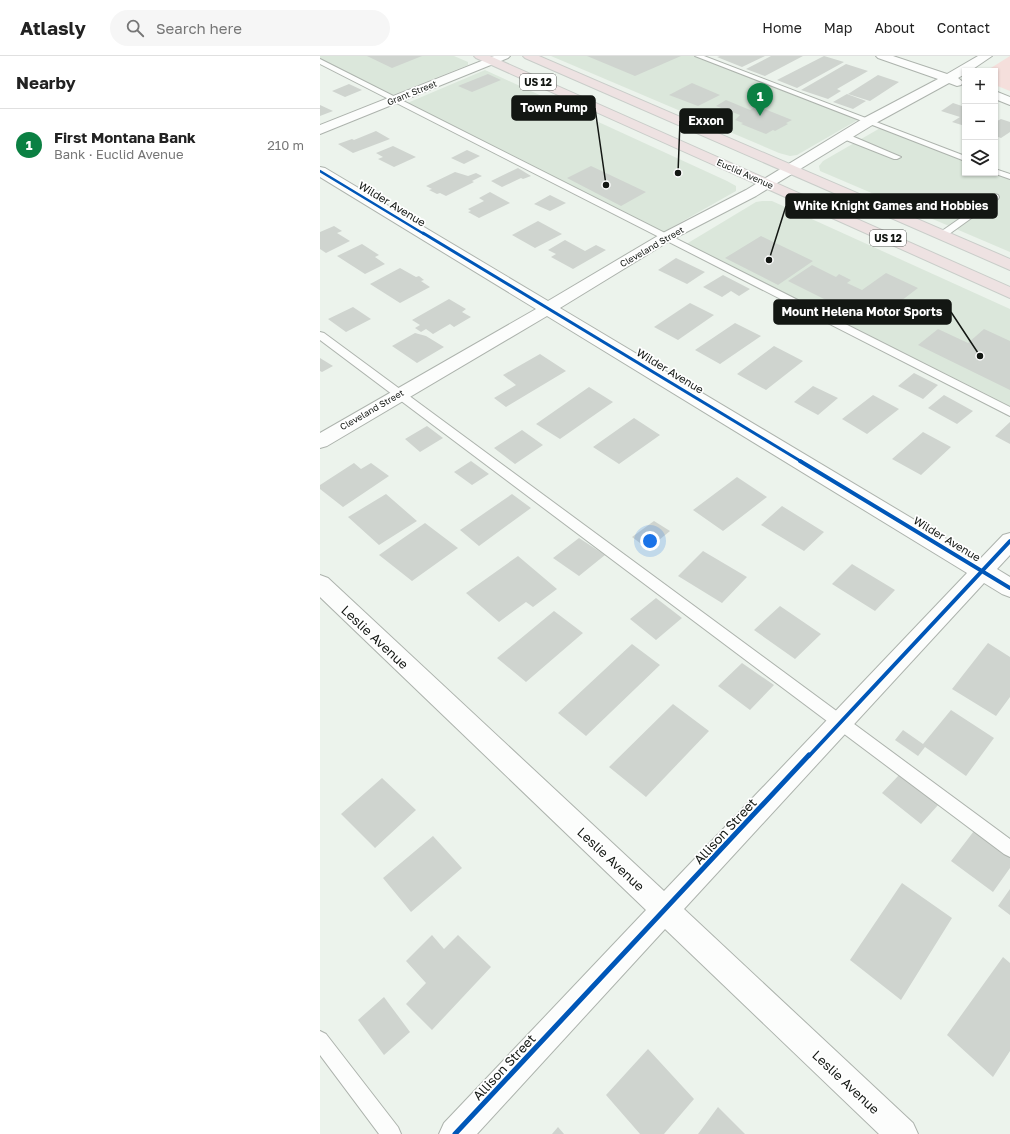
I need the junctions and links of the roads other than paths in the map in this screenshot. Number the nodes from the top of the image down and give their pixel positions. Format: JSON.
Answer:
{"nodes":[{"id":1,"x":504,"y":56,"type":"edge"},
{"id":2,"x":529,"y":56,"type":"edge"},
{"id":3,"x":698,"y":56,"type":"edge"},
{"id":4,"x":882,"y":56,"type":"edge"},
{"id":5,"x":986,"y":56,"type":"edge"},
{"id":6,"x":486,"y":59,"type":"edge"},
{"id":7,"x":320,"y":61,"type":"edge"},
{"id":8,"x":948,"y":79,"type":"junction"},
{"id":9,"x":962,"y":84,"type":"edge"},
{"id":10,"x":998,"y":96,"type":"edge"},
{"id":11,"x":396,"y":100,"type":"junction"},
{"id":12,"x":1010,"y":100,"type":"edge"},
{"id":13,"x":869,"y":121,"type":"junction"},
{"id":14,"x":320,"y":130,"type":"edge"},
{"id":15,"x":844,"y":136,"type":"junction"},
{"id":16,"x":897,"y":157,"type":"dead end"},
{"id":17,"x":962,"y":158,"type":"edge"},
{"id":18,"x":790,"y":169,"type":"junction"},
{"id":19,"x":320,"y":171,"type":"edge"},
{"id":20,"x":998,"y":172,"type":"edge"},
{"id":21,"x":1010,"y":177,"type":"edge"},
{"id":22,"x":766,"y":184,"type":"junction"},
{"id":23,"x":995,"y":197,"type":"dead end"},
{"id":24,"x":942,"y":235,"type":"junction"},
{"id":25,"x":666,"y":237,"type":"junction"},
{"id":26,"x":1010,"y":265,"type":"edge"},
{"id":27,"x":1010,"y":293,"type":"edge"},
{"id":28,"x":549,"y":308,"type":"junction"},
{"id":29,"x":320,"y":336,"type":"edge"},
{"id":30,"x":401,"y":394,"type":"junction"},
{"id":31,"x":1010,"y":412,"type":"edge"},
{"id":32,"x":320,"y":441,"type":"edge"},
{"id":33,"x":1010,"y":541,"type":"edge"},
{"id":34,"x":982,"y":571,"type":"junction"},
{"id":35,"x":320,"y":584,"type":"edge"},
{"id":36,"x":1010,"y":588,"type":"edge"},
{"id":37,"x":839,"y":724,"type":"junction"},
{"id":38,"x":1010,"y":850,"type":"edge"},
{"id":39,"x":664,"y":910,"type":"junction"},
{"id":40,"x":320,"y":1040,"type":"edge"},
{"id":41,"x":391,"y":1134,"type":"edge"},
{"id":42,"x":455,"y":1134,"type":"edge"},
{"id":43,"x":902,"y":1134,"type":"edge"}],
"edges":[{"from":1,"to":6,"type":"street","name":"Grant Street"},
{"from":2,"to":18,"type":"highway","number":"US 12"},
{"from":3,"to":13,"type":"lane"},
{"from":4,"to":8,"type":"street"},
{"from":5,"to":8,"type":"street","name":"Cleveland Street"},
{"from":6,"to":11,"type":"street","name":"Grant Street"},
{"from":6,"to":22,"type":"highway","name":"Euclid Avenue","number":"US 12"},
{"from":7,"to":11,"type":"lane"},
{"from":8,"to":9,"type":"street"},
{"from":8,"to":13,"type":"street","name":"Cleveland Street"},
{"from":10,"to":12,"type":"street"},
{"from":11,"to":14,"type":"street","name":"Grant Street"},
{"from":11,"to":25,"type":"lane"},
{"from":13,"to":15,"type":"street","name":"Cleveland Street"},
{"from":13,"to":17,"type":"lane"},
{"from":15,"to":16,"type":"lane"},
{"from":15,"to":18,"type":"street","name":"Cleveland Street"},
{"from":18,"to":22,"type":"street","name":"Cleveland Street"},
{"from":18,"to":24,"type":"highway","number":"US 12"},
{"from":19,"to":28,"type":"street","name":"Wilder Avenue"},
{"from":20,"to":21,"type":"lane"},
{"from":22,"to":25,"type":"street","name":"Cleveland Street"},
{"from":22,"to":27,"type":"highway","name":"Euclid Avenue","number":"US 12"},
{"from":23,"to":24,"type":"lane"},
{"from":24,"to":26,"type":"highway","number":"US 12"},
{"from":25,"to":28,"type":"street","name":"Cleveland Street"},
{"from":25,"to":31,"type":"lane"},
{"from":28,"to":30,"type":"street","name":"Cleveland Street"},
{"from":28,"to":34,"type":"street","name":"Wilder Avenue"},
{"from":29,"to":30,"type":"lane"},
{"from":30,"to":32,"type":"street","name":"Cleveland Street"},
{"from":30,"to":37,"type":"lane"},
{"from":33,"to":34,"type":"street","name":"Allison Street"},
{"from":34,"to":36,"type":"street","name":"Wilder Avenue"},
{"from":34,"to":37,"type":"street","name":"Allison Street"},
{"from":35,"to":39,"type":"street","name":"Leslie Avenue"},
{"from":37,"to":38,"type":"lane"},
{"from":37,"to":39,"type":"street","name":"Allison Street"},
{"from":39,"to":42,"type":"street","name":"Allison Street"},
{"from":39,"to":43,"type":"street","name":"Leslie Avenue"},
{"from":40,"to":41,"type":"lane"}]}
